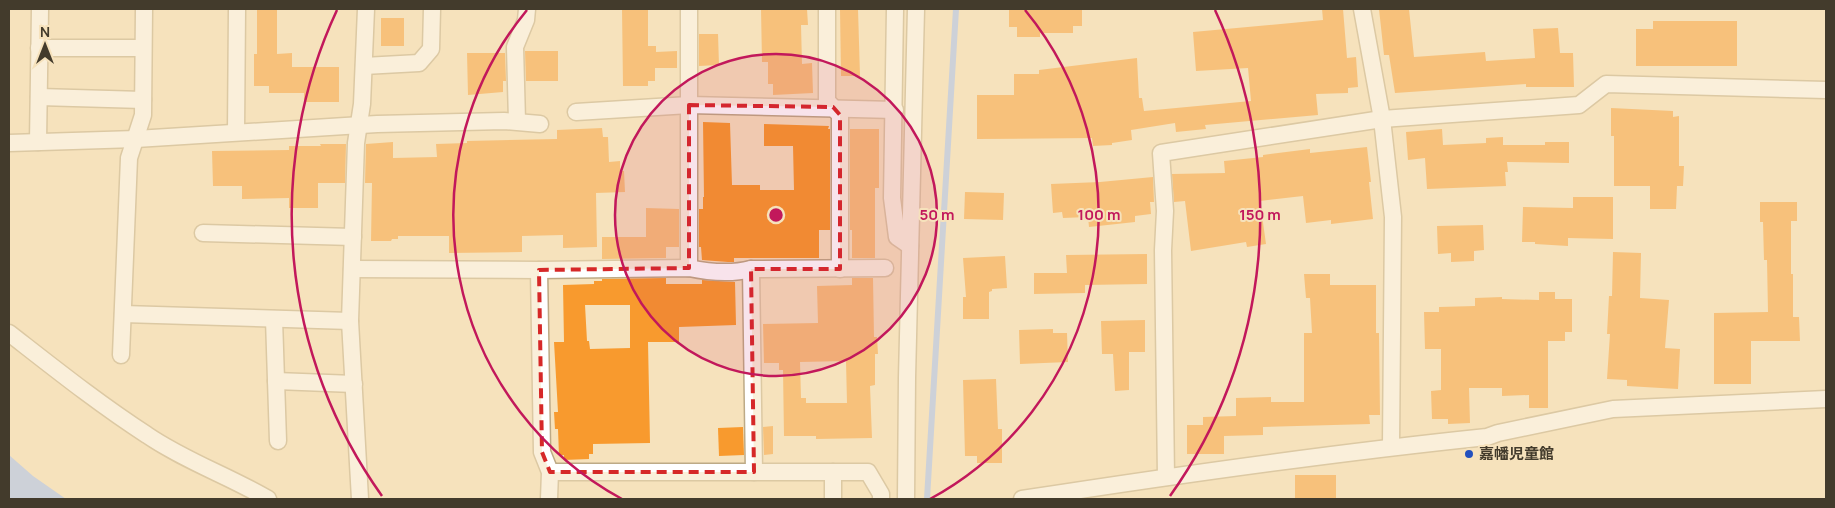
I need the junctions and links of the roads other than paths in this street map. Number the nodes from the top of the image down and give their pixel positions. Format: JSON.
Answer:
{"nodes":[{"id":1,"x":40,"y":9,"type":"edge"},
{"id":2,"x":144,"y":9,"type":"edge"},
{"id":3,"x":238,"y":9,"type":"edge"},
{"id":4,"x":366,"y":9,"type":"edge"},
{"id":5,"x":432,"y":9,"type":"edge"},
{"id":6,"x":526,"y":9,"type":"edge"},
{"id":7,"x":688,"y":9,"type":"edge"},
{"id":8,"x":827,"y":9,"type":"edge"},
{"id":9,"x":896,"y":9,"type":"edge"},
{"id":10,"x":916,"y":9,"type":"edge"},
{"id":11,"x":1364,"y":9,"type":"edge"},
{"id":12,"x":39,"y":48,"type":"junction"},
{"id":13,"x":143,"y":48,"type":"junction"},
{"id":14,"x":364,"y":66,"type":"junction"},
{"id":15,"x":1826,"y":90,"type":"edge"},
{"id":16,"x":38,"y":97,"type":"junction"},
{"id":17,"x":143,"y":100,"type":"junction"},
{"id":18,"x":689,"y":104,"type":"junction"},
{"id":19,"x":833,"y":107,"type":"junction"},
{"id":20,"x":894,"y":110,"type":"junction"},
{"id":21,"x":576,"y":112,"type":"dead end"},
{"id":22,"x":1382,"y":118,"type":"junction"},
{"id":23,"x":517,"y":121,"type":"junction"},
{"id":24,"x":540,"y":124,"type":"dead end"},
{"id":25,"x":359,"y":125,"type":"junction"},
{"id":26,"x":236,"y":132,"type":"junction"},
{"id":27,"x":136,"y":139,"type":"junction"},
{"id":28,"x":38,"y":142,"type":"junction"},
{"id":29,"x":9,"y":143,"type":"edge"},
{"id":30,"x":203,"y":233,"type":"dead end"},
{"id":31,"x":353,"y":237,"type":"junction"},
{"id":32,"x":910,"y":246,"type":"junction"},
{"id":33,"x":689,"y":268,"type":"junction"},
{"id":34,"x":885,"y":268,"type":"dead end"},
{"id":35,"x":352,"y":269,"type":"junction"},
{"id":36,"x":751,"y":269,"type":"junction"},
{"id":37,"x":840,"y":269,"type":"junction"},
{"id":38,"x":538,"y":270,"type":"junction"},
{"id":39,"x":123,"y":314,"type":"junction"},
{"id":40,"x":274,"y":318,"type":"junction"},
{"id":41,"x":350,"y":321,"type":"junction"},
{"id":42,"x":9,"y":333,"type":"edge"},
{"id":43,"x":121,"y":355,"type":"dead end"},
{"id":44,"x":276,"y":381,"type":"junction"},
{"id":45,"x":354,"y":384,"type":"junction"},
{"id":46,"x":1826,"y":399,"type":"edge"},
{"id":47,"x":278,"y":441,"type":"dead end"},
{"id":48,"x":1391,"y":447,"type":"junction"},
{"id":49,"x":550,"y":472,"type":"junction"},
{"id":50,"x":754,"y":472,"type":"junction"},
{"id":51,"x":833,"y":472,"type":"junction"},
{"id":52,"x":1166,"y":477,"type":"junction"},
{"id":53,"x":268,"y":499,"type":"edge"},
{"id":54,"x":360,"y":499,"type":"edge"},
{"id":55,"x":549,"y":499,"type":"edge"},
{"id":56,"x":833,"y":499,"type":"edge"},
{"id":57,"x":881,"y":499,"type":"edge"},
{"id":58,"x":906,"y":499,"type":"edge"},
{"id":59,"x":1022,"y":499,"type":"edge"}],
"edges":[{"from":1,"to":12,"type":"street"},
{"from":2,"to":13,"type":"street"},
{"from":3,"to":26,"type":"street"},
{"from":4,"to":14,"type":"street"},
{"from":5,"to":14,"type":"street"},
{"from":6,"to":23,"type":"street"},
{"from":7,"to":18,"type":"street"},
{"from":8,"to":19,"type":"street"},
{"from":9,"to":20,"type":"street"},
{"from":10,"to":32,"type":"street"},
{"from":11,"to":22,"type":"street"},
{"from":12,"to":13,"type":"street"},
{"from":12,"to":16,"type":"street"},
{"from":13,"to":17,"type":"street"},
{"from":14,"to":25,"type":"street"},
{"from":15,"to":22,"type":"street"},
{"from":16,"to":17,"type":"street"},
{"from":16,"to":28,"type":"street"},
{"from":17,"to":27,"type":"street"},
{"from":18,"to":19,"type":"street"},
{"from":18,"to":21,"type":"street"},
{"from":18,"to":33,"type":"street"},
{"from":19,"to":20,"type":"street"},
{"from":19,"to":37,"type":"street"},
{"from":20,"to":32,"type":"street"},
{"from":22,"to":48,"type":"street"},
{"from":22,"to":52,"type":"street"},
{"from":23,"to":24,"type":"street"},
{"from":23,"to":25,"type":"street"},
{"from":25,"to":26,"type":"street"},
{"from":25,"to":31,"type":"street"},
{"from":26,"to":27,"type":"street"},
{"from":27,"to":28,"type":"street"},
{"from":27,"to":39,"type":"street"},
{"from":28,"to":29,"type":"street"},
{"from":30,"to":31,"type":"street"},
{"from":31,"to":35,"type":"street"},
{"from":32,"to":58,"type":"street"},
{"from":33,"to":36,"type":"street"},
{"from":33,"to":38,"type":"street"},
{"from":34,"to":37,"type":"street"},
{"from":35,"to":38,"type":"street"},
{"from":35,"to":41,"type":"street"},
{"from":36,"to":37,"type":"street"},
{"from":36,"to":50,"type":"street"},
{"from":38,"to":49,"type":"street"},
{"from":39,"to":40,"type":"street"},
{"from":39,"to":43,"type":"street"},
{"from":40,"to":41,"type":"street"},
{"from":40,"to":44,"type":"street"},
{"from":41,"to":45,"type":"street"},
{"from":42,"to":53,"type":"street"},
{"from":44,"to":45,"type":"street"},
{"from":44,"to":47,"type":"street"},
{"from":45,"to":54,"type":"street"},
{"from":46,"to":48,"type":"street"},
{"from":48,"to":52,"type":"street"},
{"from":49,"to":50,"type":"street"},
{"from":49,"to":55,"type":"street"},
{"from":50,"to":51,"type":"street"},
{"from":51,"to":56,"type":"street"},
{"from":51,"to":57,"type":"street"},
{"from":52,"to":59,"type":"street"}]}
